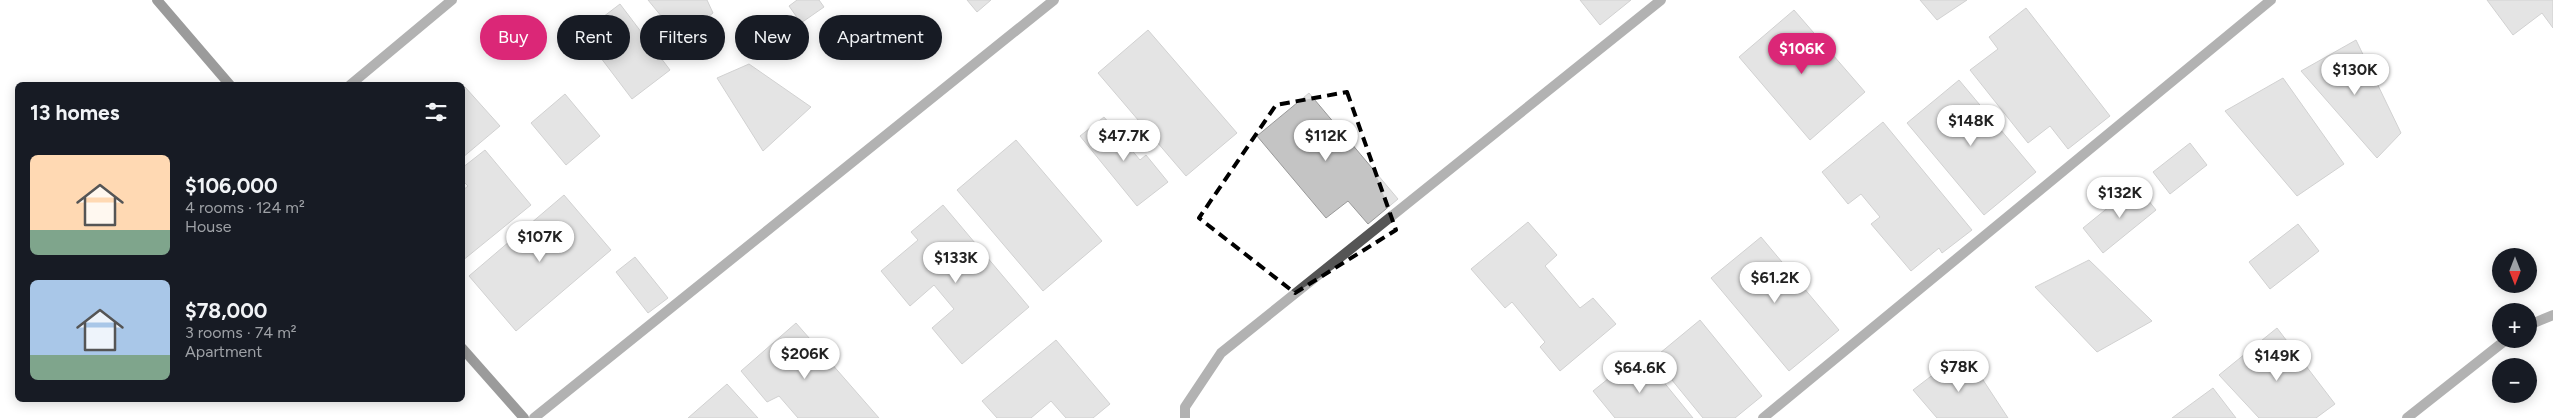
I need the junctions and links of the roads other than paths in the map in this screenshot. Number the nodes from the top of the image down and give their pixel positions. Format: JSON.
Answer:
{"nodes":[{"id":1,"x":157,"y":0,"type":"edge"},
{"id":2,"x":452,"y":0,"type":"edge"},
{"id":3,"x":1054,"y":0,"type":"edge"},
{"id":4,"x":1661,"y":0,"type":"edge"},
{"id":5,"x":2271,"y":0,"type":"edge"},
{"id":6,"x":227,"y":82,"type":"edge"},
{"id":7,"x":354,"y":82,"type":"edge"},
{"id":8,"x":2553,"y":315,"type":"edge"},
{"id":9,"x":2537,"y":322,"type":"edge"},
{"id":10,"x":2496,"y":348,"type":"edge"},
{"id":11,"x":465,"y":351,"type":"edge"},
{"id":12,"x":524,"y":418,"type":"edge"},
{"id":13,"x":534,"y":418,"type":"edge"},
{"id":14,"x":1185,"y":418,"type":"edge"},
{"id":15,"x":1763,"y":418,"type":"edge"},
{"id":16,"x":2407,"y":418,"type":"edge"}],
"edges":[{"from":1,"to":6,"type":"street"},
{"from":2,"to":7,"type":"street"},
{"from":3,"to":13,"type":"street"},
{"from":4,"to":14,"type":"street"},
{"from":5,"to":15,"type":"street"},
{"from":8,"to":9,"type":"street"},
{"from":10,"to":16,"type":"street"},
{"from":11,"to":12,"type":"street"}]}
